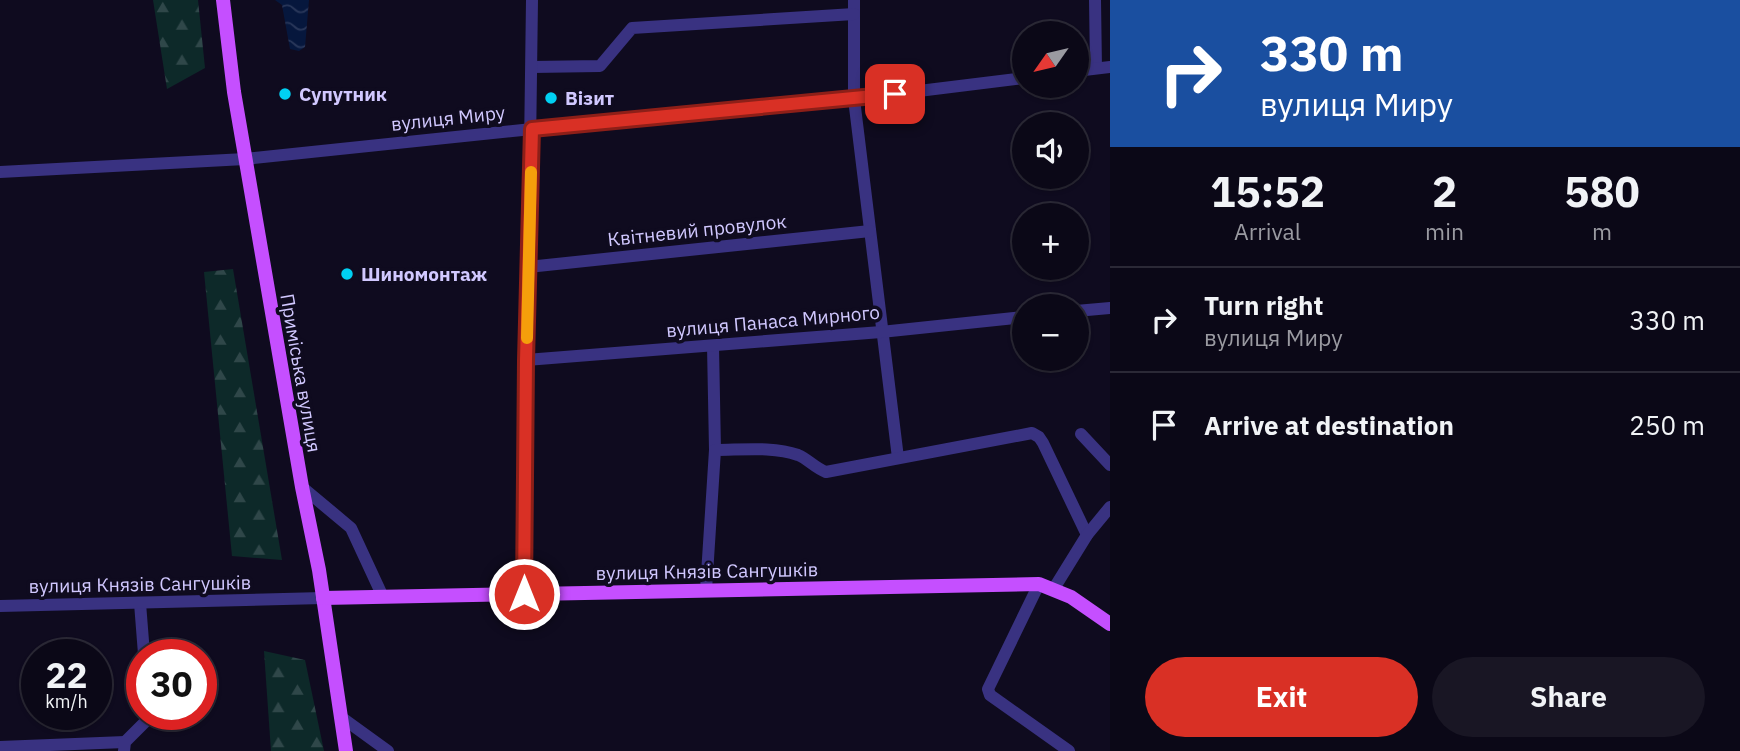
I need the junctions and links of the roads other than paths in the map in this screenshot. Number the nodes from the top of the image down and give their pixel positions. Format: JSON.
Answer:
{"nodes":[{"id":1,"x":223,"y":0,"type":"edge"},
{"id":2,"x":532,"y":0,"type":"edge"},
{"id":3,"x":854,"y":0,"type":"edge"},
{"id":4,"x":1095,"y":0,"type":"edge"},
{"id":5,"x":854,"y":14,"type":"junction"},
{"id":6,"x":532,"y":67,"type":"junction"},
{"id":7,"x":1110,"y":67,"type":"edge"},
{"id":8,"x":1096,"y":68,"type":"junction"},
{"id":9,"x":1089,"y":69,"type":"edge"},
{"id":10,"x":1012,"y":79,"type":"edge"},
{"id":11,"x":854,"y":99,"type":"junction"},
{"id":12,"x":532,"y":129,"type":"junction"},
{"id":13,"x":245,"y":159,"type":"junction"},
{"id":14,"x":0,"y":172,"type":"edge"},
{"id":15,"x":870,"y":231,"type":"junction"},
{"id":16,"x":528,"y":267,"type":"junction"},
{"id":17,"x":1110,"y":308,"type":"edge"},
{"id":18,"x":1089,"y":310,"type":"edge"},
{"id":19,"x":1012,"y":318,"type":"edge"},
{"id":20,"x":881,"y":332,"type":"junction"},
{"id":21,"x":713,"y":346,"type":"junction"},
{"id":22,"x":526,"y":360,"type":"junction"},
{"id":23,"x":1081,"y":434,"type":"dead end"},
{"id":24,"x":715,"y":450,"type":"junction"},
{"id":25,"x":898,"y":458,"type":"junction"},
{"id":26,"x":1110,"y":464,"type":"edge"},
{"id":27,"x":302,"y":487,"type":"junction"},
{"id":28,"x":1110,"y":507,"type":"edge"},
{"id":29,"x":1087,"y":535,"type":"junction"},
{"id":30,"x":1039,"y":584,"type":"junction"},
{"id":31,"x":706,"y":590,"type":"junction"},
{"id":32,"x":1053,"y":590,"type":"junction"},
{"id":33,"x":524,"y":594,"type":"junction"},
{"id":34,"x":383,"y":597,"type":"junction"},
{"id":35,"x":323,"y":598,"type":"junction"},
{"id":36,"x":141,"y":603,"type":"junction"},
{"id":37,"x":0,"y":606,"type":"edge"},
{"id":38,"x":1110,"y":624,"type":"edge"},
{"id":39,"x":143,"y":639,"type":"edge"},
{"id":40,"x":341,"y":717,"type":"junction"},
{"id":41,"x":139,"y":730,"type":"edge"},
{"id":42,"x":0,"y":747,"type":"edge"},
{"id":43,"x":125,"y":747,"type":"edge"},
{"id":44,"x":346,"y":751,"type":"edge"},
{"id":45,"x":388,"y":751,"type":"edge"},
{"id":46,"x":1069,"y":751,"type":"edge"}],
"edges":[{"from":1,"to":13,"type":"main road","name":"Приміська вулиця"},
{"from":2,"to":6,"type":"street"},
{"from":3,"to":5,"type":"street"},
{"from":4,"to":8,"type":"street"},
{"from":5,"to":6,"type":"street"},
{"from":5,"to":11,"type":"street"},
{"from":6,"to":12,"type":"street"},
{"from":7,"to":8,"type":"street"},
{"from":8,"to":9,"type":"street"},
{"from":10,"to":11,"type":"street","name":"вулиця Миру"},
{"from":11,"to":12,"type":"street","name":"вулиця Миру"},
{"from":11,"to":15,"type":"street"},
{"from":12,"to":13,"type":"street","name":"вулиця Миру"},
{"from":12,"to":16,"type":"street"},
{"from":13,"to":14,"type":"street","name":"вулиця Миру"},
{"from":13,"to":27,"type":"main road","name":"Приміська вулиця"},
{"from":15,"to":16,"type":"street","name":"Квітневий провулок"},
{"from":15,"to":20,"type":"street"},
{"from":16,"to":22,"type":"street"},
{"from":17,"to":18,"type":"street"},
{"from":19,"to":20,"type":"street","name":"вулиця Панаса Мирного"},
{"from":20,"to":21,"type":"street","name":"вулиця Панаса Мирного"},
{"from":20,"to":25,"type":"street"},
{"from":21,"to":22,"type":"street","name":"вулиця Панаса Мирного"},
{"from":21,"to":24,"type":"street"},
{"from":22,"to":33,"type":"street"},
{"from":23,"to":26,"type":"street"},
{"from":24,"to":25,"type":"street"},
{"from":24,"to":31,"type":"street"},
{"from":25,"to":29,"type":"street"},
{"from":27,"to":34,"type":"street"},
{"from":27,"to":35,"type":"main road","name":"Приміська вулиця"},
{"from":28,"to":29,"type":"street"},
{"from":29,"to":32,"type":"street"},
{"from":30,"to":31,"type":"main road","name":"вулиця Князів Сангушків"},
{"from":30,"to":32,"type":"main road","name":"вулиця Князів Сангушків"},
{"from":30,"to":46,"type":"street"},
{"from":31,"to":33,"type":"main road","name":"вулиця Князів Сангушків"},
{"from":32,"to":38,"type":"main road","name":"вулиця Князів Сангушків"},
{"from":33,"to":34,"type":"main road","name":"вулиця Князів Сангушків"},
{"from":34,"to":35,"type":"main road","name":"вулиця Князів Сангушків"},
{"from":35,"to":36,"type":"street","name":"вулиця Князів Сангушків"},
{"from":35,"to":40,"type":"main road","name":"Приміська вулиця"},
{"from":36,"to":37,"type":"street","name":"вулиця Князів Сангушків"},
{"from":36,"to":39,"type":"street"},
{"from":40,"to":44,"type":"main road","name":"Приміська вулиця"},
{"from":40,"to":45,"type":"street"},
{"from":41,"to":43,"type":"street"},
{"from":42,"to":43,"type":"street"}]}
